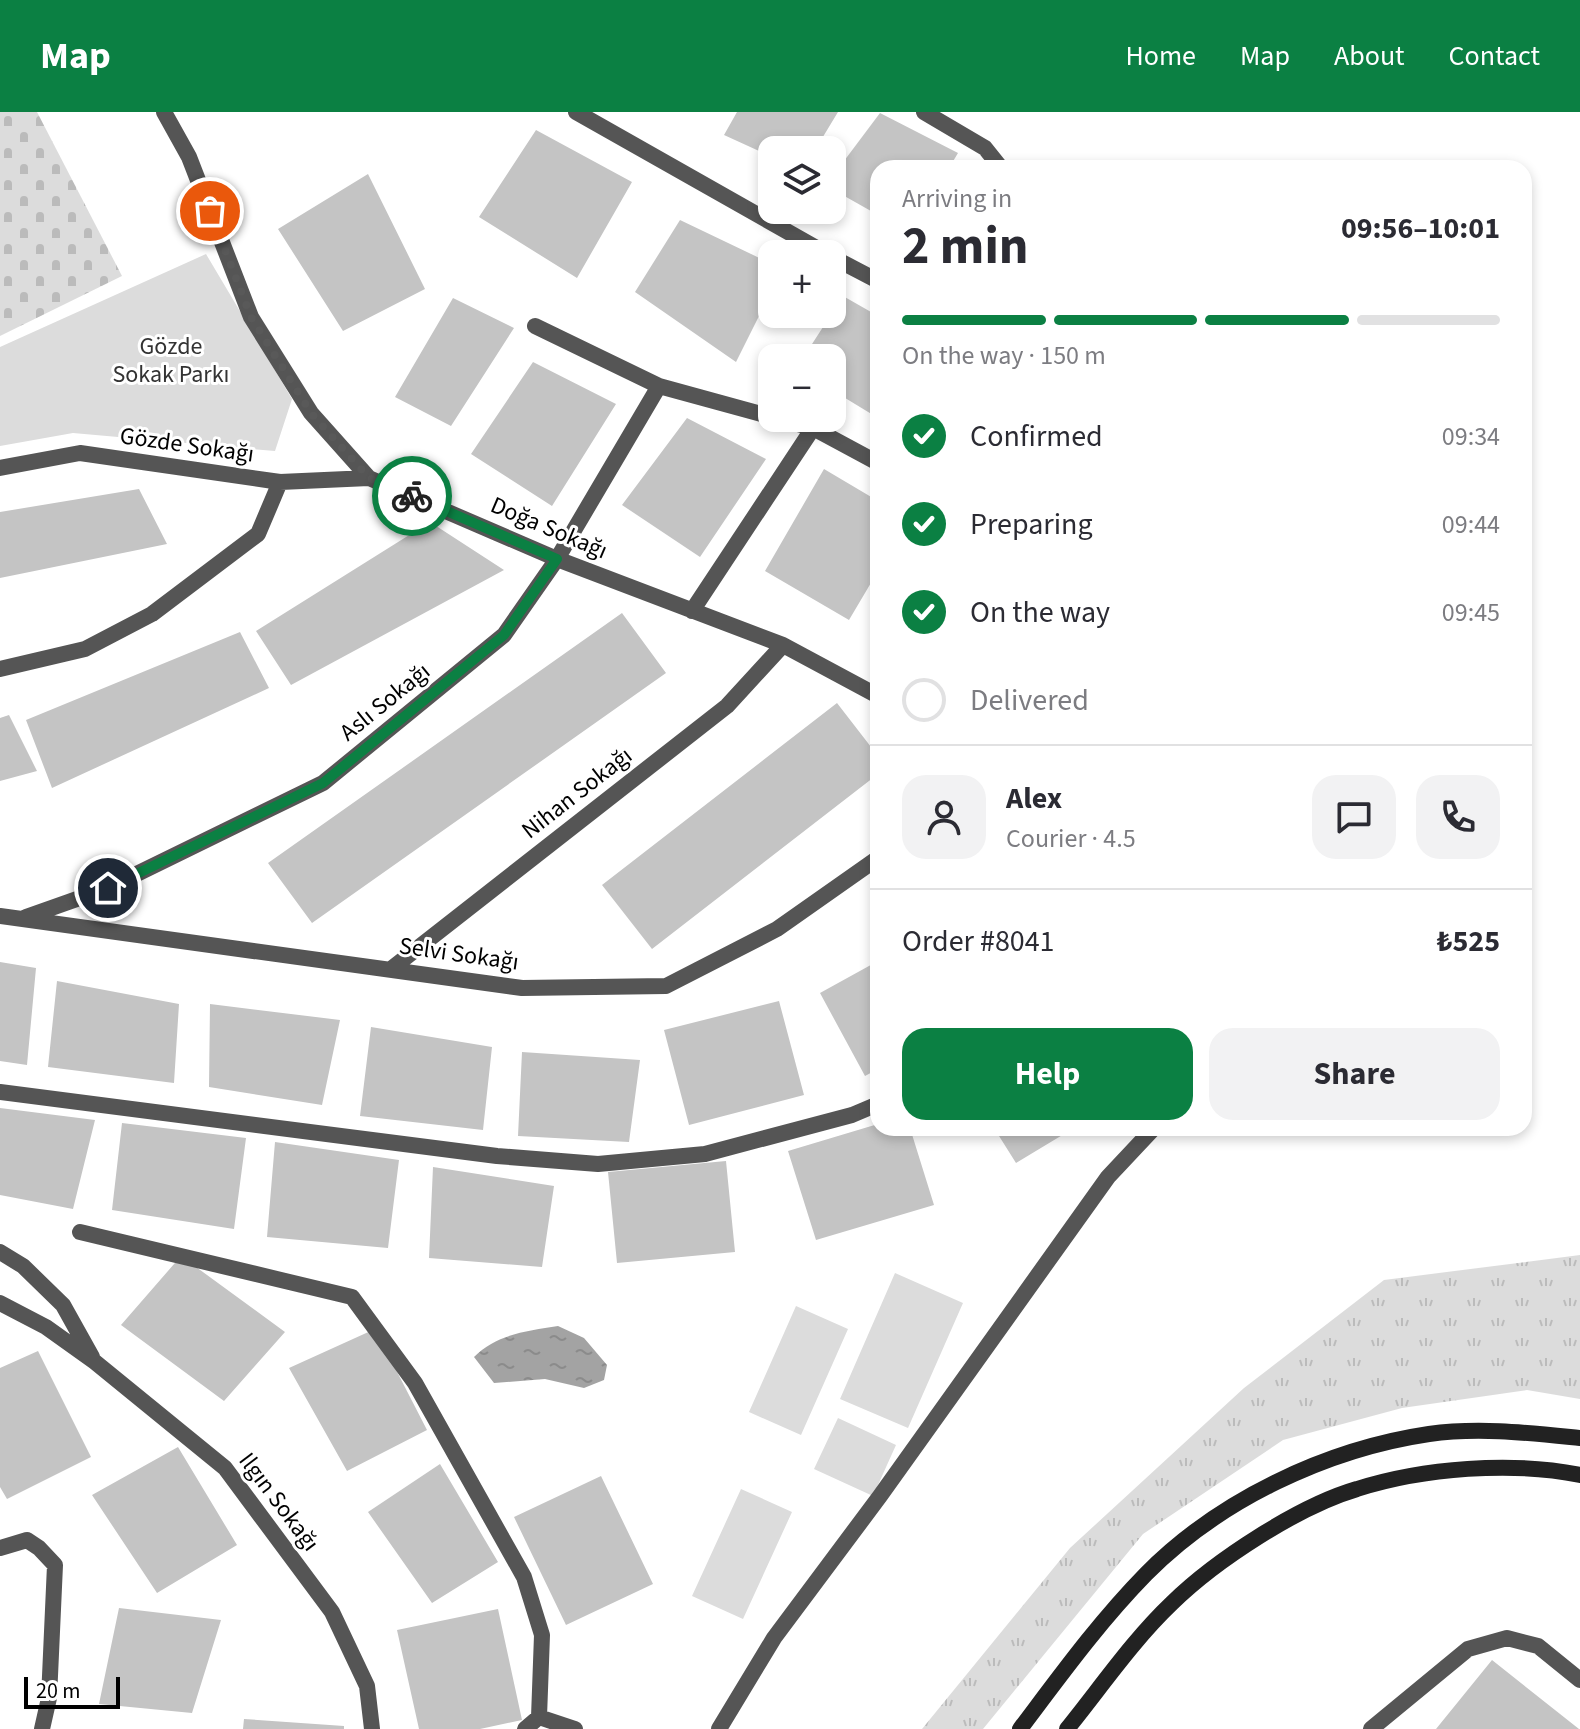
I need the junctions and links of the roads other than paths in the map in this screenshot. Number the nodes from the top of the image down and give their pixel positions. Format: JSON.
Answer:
{"nodes":[{"id":1,"x":164,"y":112,"type":"edge"},
{"id":2,"x":576,"y":112,"type":"edge"},
{"id":3,"x":924,"y":112,"type":"edge"},
{"id":4,"x":995,"y":160,"type":"edge"},
{"id":5,"x":803,"y":240,"type":"edge"},
{"id":6,"x":846,"y":264,"type":"edge"},
{"id":7,"x":870,"y":277,"type":"edge"},
{"id":8,"x":535,"y":326,"type":"dead end"},
{"id":9,"x":659,"y":386,"type":"junction"},
{"id":10,"x":758,"y":414,"type":"edge"},
{"id":11,"x":810,"y":432,"type":"edge"},
{"id":12,"x":820,"y":432,"type":"edge"},
{"id":13,"x":870,"y":459,"type":"edge"},
{"id":14,"x":0,"y":468,"type":"edge"},
{"id":15,"x":369,"y":478,"type":"junction"},
{"id":16,"x":280,"y":482,"type":"junction"},
{"id":17,"x":557,"y":559,"type":"junction"},
{"id":18,"x":692,"y":611,"type":"junction"},
{"id":19,"x":783,"y":645,"type":"junction"},
{"id":20,"x":0,"y":669,"type":"edge"},
{"id":21,"x":870,"y":692,"type":"edge"},
{"id":22,"x":870,"y":864,"type":"edge"},
{"id":23,"x":0,"y":916,"type":"edge"},
{"id":24,"x":23,"y":918,"type":"junction"},
{"id":25,"x":391,"y":969,"type":"junction"},
{"id":26,"x":0,"y":1092,"type":"edge"},
{"id":27,"x":870,"y":1107,"type":"edge"},
{"id":28,"x":1146,"y":1136,"type":"edge"},
{"id":29,"x":80,"y":1232,"type":"dead end"},
{"id":30,"x":0,"y":1252,"type":"edge"},
{"id":31,"x":0,"y":1303,"type":"edge"},
{"id":32,"x":95,"y":1362,"type":"junction"},
{"id":33,"x":1580,"y":1438,"type":"edge"},
{"id":34,"x":1580,"y":1475,"type":"edge"},
{"id":35,"x":0,"y":1548,"type":"edge"},
{"id":36,"x":1580,"y":1680,"type":"edge"},
{"id":37,"x":539,"y":1717,"type":"junction"},
{"id":38,"x":42,"y":1729,"type":"edge"},
{"id":39,"x":372,"y":1729,"type":"edge"},
{"id":40,"x":525,"y":1729,"type":"edge"},
{"id":41,"x":575,"y":1729,"type":"edge"},
{"id":42,"x":719,"y":1729,"type":"edge"},
{"id":43,"x":1020,"y":1729,"type":"edge"},
{"id":44,"x":1067,"y":1729,"type":"edge"},
{"id":45,"x":1371,"y":1729,"type":"edge"}],
"edges":[{"from":1,"to":15,"type":"street","name":"Doğa Sokağı"},
{"from":2,"to":5,"type":"street"},
{"from":3,"to":4,"type":"street"},
{"from":6,"to":7,"type":"street"},
{"from":8,"to":9,"type":"street"},
{"from":9,"to":10,"type":"street"},
{"from":9,"to":17,"type":"street","name":"Aslı Sokağı"},
{"from":11,"to":18,"type":"street"},
{"from":12,"to":13,"type":"street"},
{"from":14,"to":16,"type":"street","name":"Gözde Sokağı"},
{"from":15,"to":16,"type":"street","name":"Gözde Sokağı"},
{"from":15,"to":17,"type":"street","name":"Doğa Sokağı"},
{"from":16,"to":20,"type":"street"},
{"from":17,"to":18,"type":"street","name":"Doğa Sokağı"},
{"from":17,"to":24,"type":"street","name":"Aslı Sokağı"},
{"from":18,"to":19,"type":"street","name":"Doğa Sokağı"},
{"from":19,"to":21,"type":"street","name":"Doğa Sokağı"},
{"from":19,"to":25,"type":"street","name":"Nihan Sokağı"},
{"from":22,"to":25,"type":"street","name":"Selvi Sokağı"},
{"from":23,"to":24,"type":"street","name":"Selvi Sokağı"},
{"from":24,"to":25,"type":"street","name":"Selvi Sokağı"},
{"from":26,"to":27,"type":"street"},
{"from":28,"to":42,"type":"street"},
{"from":29,"to":37,"type":"street"},
{"from":30,"to":32,"type":"street"},
{"from":31,"to":32,"type":"street","name":"Ilgın Sokağı"},
{"from":32,"to":39,"type":"street","name":"Ilgın Sokağı"},
{"from":33,"to":43,"type":"main road"},
{"from":34,"to":44,"type":"main road"},
{"from":35,"to":38,"type":"street"},
{"from":36,"to":45,"type":"street"},
{"from":37,"to":40,"type":"street"},
{"from":37,"to":41,"type":"street"}]}
